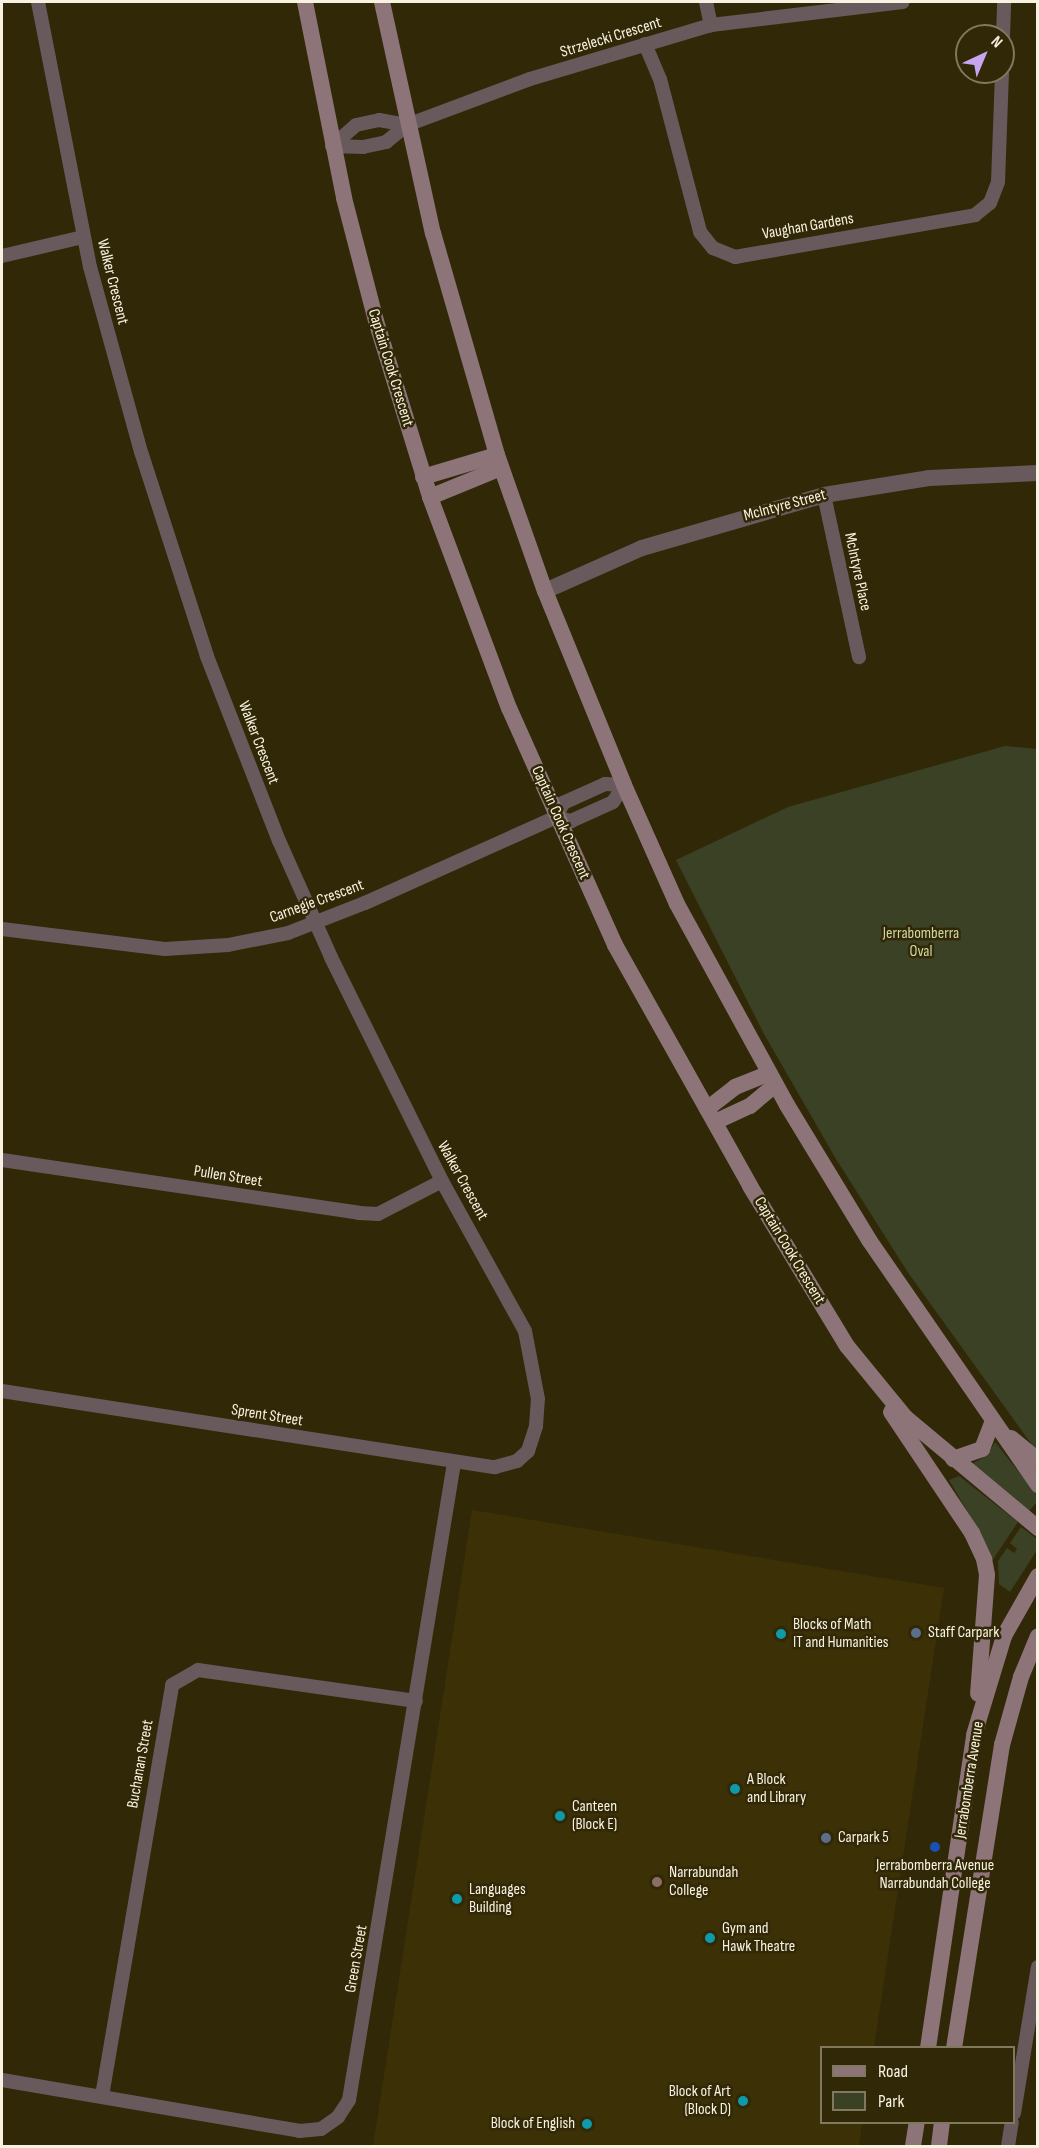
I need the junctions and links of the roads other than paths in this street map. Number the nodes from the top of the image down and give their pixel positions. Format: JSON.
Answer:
{"nodes":[{"id":1,"x":38,"y":2,"type":"edge"},
{"id":2,"x":305,"y":2,"type":"edge"},
{"id":3,"x":382,"y":2,"type":"edge"},
{"id":4,"x":706,"y":2,"type":"edge"},
{"id":5,"x":903,"y":2,"type":"edge"},
{"id":6,"x":1004,"y":2,"type":"edge"},
{"id":7,"x":1003,"y":24,"type":"edge"},
{"id":8,"x":711,"y":26,"type":"junction"},
{"id":9,"x":645,"y":44,"type":"junction"},
{"id":10,"x":1002,"y":84,"type":"edge"},
{"id":11,"x":407,"y":125,"type":"junction"},
{"id":12,"x":332,"y":146,"type":"junction"},
{"id":13,"x":83,"y":237,"type":"junction"},
{"id":14,"x":2,"y":256,"type":"edge"},
{"id":15,"x":499,"y":462,"type":"junction"},
{"id":16,"x":1038,"y":473,"type":"edge"},
{"id":17,"x":423,"y":477,"type":"junction"},
{"id":18,"x":824,"y":495,"type":"junction"},
{"id":19,"x":430,"y":497,"type":"junction"},
{"id":20,"x":545,"y":591,"type":"junction"},
{"id":21,"x":859,"y":657,"type":"dead end"},
{"id":22,"x":624,"y":785,"type":"junction"},
{"id":23,"x":556,"y":817,"type":"junction"},
{"id":24,"x":316,"y":923,"type":"junction"},
{"id":25,"x":2,"y":929,"type":"edge"},
{"id":26,"x":772,"y":1079,"type":"junction"},
{"id":27,"x":711,"y":1116,"type":"junction"},
{"id":28,"x":2,"y":1160,"type":"edge"},
{"id":29,"x":442,"y":1181,"type":"junction"},
{"id":30,"x":847,"y":1346,"type":"junction"},
{"id":31,"x":2,"y":1391,"type":"edge"},
{"id":32,"x":993,"y":1421,"type":"junction"},
{"id":33,"x":524,"y":1455,"type":"joint"},
{"id":34,"x":953,"y":1459,"type":"junction"},
{"id":35,"x":1038,"y":1460,"type":"edge"},
{"id":36,"x":454,"y":1463,"type":"junction"},
{"id":37,"x":1038,"y":1485,"type":"edge"},
{"id":38,"x":1038,"y":1528,"type":"edge"},
{"id":39,"x":1038,"y":1576,"type":"edge"},
{"id":40,"x":1038,"y":1636,"type":"edge"},
{"id":41,"x":416,"y":1701,"type":"junction"},
{"id":42,"x":975,"y":1731,"type":"junction"},
{"id":43,"x":973,"y":1924,"type":"junction"},
{"id":44,"x":945,"y":1941,"type":"junction"},
{"id":45,"x":1038,"y":1967,"type":"edge"},
{"id":46,"x":928,"y":2046,"type":"edge"},
{"id":47,"x":954,"y":2046,"type":"edge"},
{"id":48,"x":2,"y":2080,"type":"edge"},
{"id":49,"x":102,"y":2096,"type":"junction"},
{"id":50,"x":1015,"y":2107,"type":"edge"},
{"id":51,"x":917,"y":2124,"type":"edge"},
{"id":52,"x":942,"y":2124,"type":"edge"},
{"id":53,"x":1012,"y":2124,"type":"edge"},
{"id":54,"x":913,"y":2146,"type":"edge"},
{"id":55,"x":939,"y":2146,"type":"edge"},
{"id":56,"x":1008,"y":2146,"type":"edge"}],
"edges":[{"from":1,"to":13,"type":"street","name":"Walker Crescent"},
{"from":2,"to":12,"type":"main road","name":"Captain Cook Crescent"},
{"from":3,"to":11,"type":"main road"},
{"from":4,"to":8,"type":"street"},
{"from":5,"to":8,"type":"street","name":"Strzelecki Crescent"},
{"from":6,"to":7,"type":"street"},
{"from":8,"to":9,"type":"street","name":"Strzelecki Crescent"},
{"from":9,"to":10,"type":"street","name":"Vaughan Gardens"},
{"from":9,"to":11,"type":"street","name":"Strzelecki Crescent"},
{"from":11,"to":12,"type":"street","name":"Strzelecki Crescent"},
{"from":11,"to":12,"type":"street","name":"Strzelecki Crescent"},
{"from":11,"to":15,"type":"main road"},
{"from":12,"to":17,"type":"main road","name":"Captain Cook Crescent"},
{"from":13,"to":14,"type":"street"},
{"from":13,"to":24,"type":"street","name":"Walker Crescent"},
{"from":15,"to":17,"type":"main road"},
{"from":15,"to":19,"type":"main road"},
{"from":15,"to":20,"type":"main road"},
{"from":16,"to":18,"type":"street","name":"McIntyre Street"},
{"from":17,"to":19,"type":"main road","name":"Captain Cook Crescent"},
{"from":18,"to":20,"type":"street","name":"McIntyre Street"},
{"from":18,"to":21,"type":"street","name":"McIntyre Place"},
{"from":19,"to":23,"type":"main road","name":"Captain Cook Crescent"},
{"from":20,"to":22,"type":"main road"},
{"from":22,"to":23,"type":"street","name":"Carnegie Crescent"},
{"from":22,"to":23,"type":"street","name":"Carnegie Crescent"},
{"from":22,"to":26,"type":"main road"},
{"from":23,"to":24,"type":"street","name":"Carnegie Crescent"},
{"from":23,"to":27,"type":"main road","name":"Captain Cook Crescent"},
{"from":24,"to":25,"type":"street","name":"Carnegie Crescent"},
{"from":24,"to":29,"type":"street","name":"Walker Crescent"},
{"from":26,"to":27,"type":"main road"},
{"from":26,"to":27,"type":"main road"},
{"from":26,"to":32,"type":"main road"},
{"from":27,"to":30,"type":"main road","name":"Captain Cook Crescent"},
{"from":28,"to":29,"type":"street","name":"Pullen Street"},
{"from":29,"to":33,"type":"street","name":"Walker Crescent"},
{"from":30,"to":34,"type":"main road","name":"Captain Cook Crescent"},
{"from":30,"to":42,"type":"main road"},
{"from":31,"to":36,"type":"street","name":"Sprent Street"},
{"from":32,"to":34,"type":"main road"},
{"from":32,"to":35,"type":"main road"},
{"from":32,"to":37,"type":"main road"},
{"from":33,"to":36,"type":"street","name":"Sprent Street"},
{"from":34,"to":38,"type":"main road","name":"Captain Cook Crescent"},
{"from":36,"to":41,"type":"street","name":"Green Street"},
{"from":39,"to":42,"type":"main road","name":"Jerrabomberra Avenue"},
{"from":40,"to":43,"type":"main road","name":"Jerrabomberra Avenue"},
{"from":41,"to":49,"type":"street","name":"Buchanan Street"},
{"from":41,"to":49,"type":"street","name":"Green Street"},
{"from":42,"to":44,"type":"main road","name":"Jerrabomberra Avenue"},
{"from":43,"to":44,"type":"main road"},
{"from":43,"to":47,"type":"main road","name":"Jerrabomberra Avenue"},
{"from":44,"to":46,"type":"main road","name":"Jerrabomberra Avenue"},
{"from":45,"to":50,"type":"street"},
{"from":48,"to":49,"type":"street","name":"Green Street"},
{"from":51,"to":54,"type":"main road"},
{"from":52,"to":55,"type":"main road"},
{"from":53,"to":56,"type":"street"}]}
